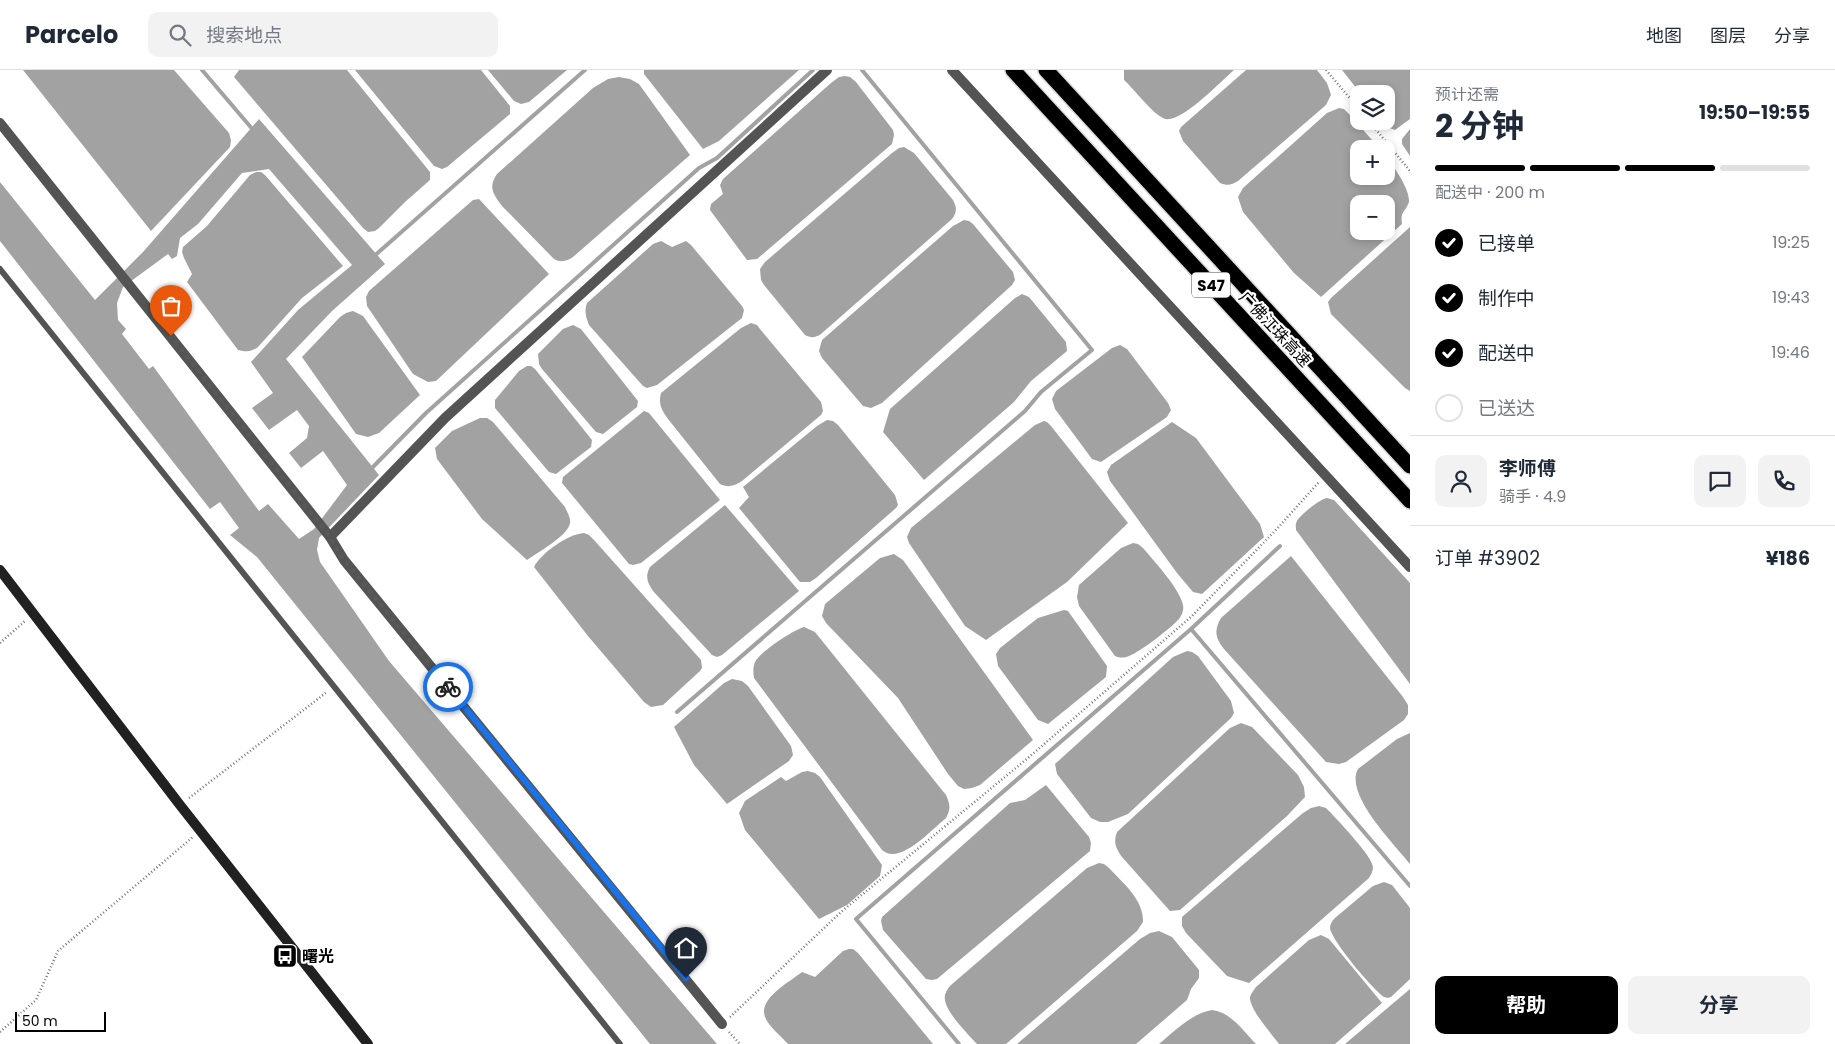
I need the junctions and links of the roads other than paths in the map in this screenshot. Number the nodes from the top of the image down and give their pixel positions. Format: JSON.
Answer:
{"nodes":[{"id":1,"x":827,"y":70,"type":"edge"},
{"id":2,"x":952,"y":70,"type":"edge"},
{"id":3,"x":1013,"y":70,"type":"edge"},
{"id":4,"x":1046,"y":70,"type":"edge"},
{"id":5,"x":0,"y":123,"type":"edge"},
{"id":6,"x":0,"y":270,"type":"edge"},
{"id":7,"x":1410,"y":466,"type":"edge"},
{"id":8,"x":1410,"y":501,"type":"edge"},
{"id":9,"x":330,"y":537,"type":"junction"},
{"id":10,"x":1410,"y":567,"type":"edge"},
{"id":11,"x":0,"y":570,"type":"edge"},
{"id":12,"x":722,"y":1024,"type":"road end"},
{"id":13,"x":368,"y":1044,"type":"edge"},
{"id":14,"x":620,"y":1044,"type":"edge"}],
"edges":[{"from":1,"to":9,"type":"street"},
{"from":2,"to":10,"type":"street"},
{"from":3,"to":8,"type":"highway","name":"广佛江珠高速","number":"S47"},
{"from":4,"to":7,"type":"highway","name":"广佛江珠高速","number":"S47"},
{"from":5,"to":9,"type":"street"},
{"from":6,"to":14,"type":"lane"},
{"from":9,"to":12,"type":"street"},
{"from":11,"to":13,"type":"street"}]}
